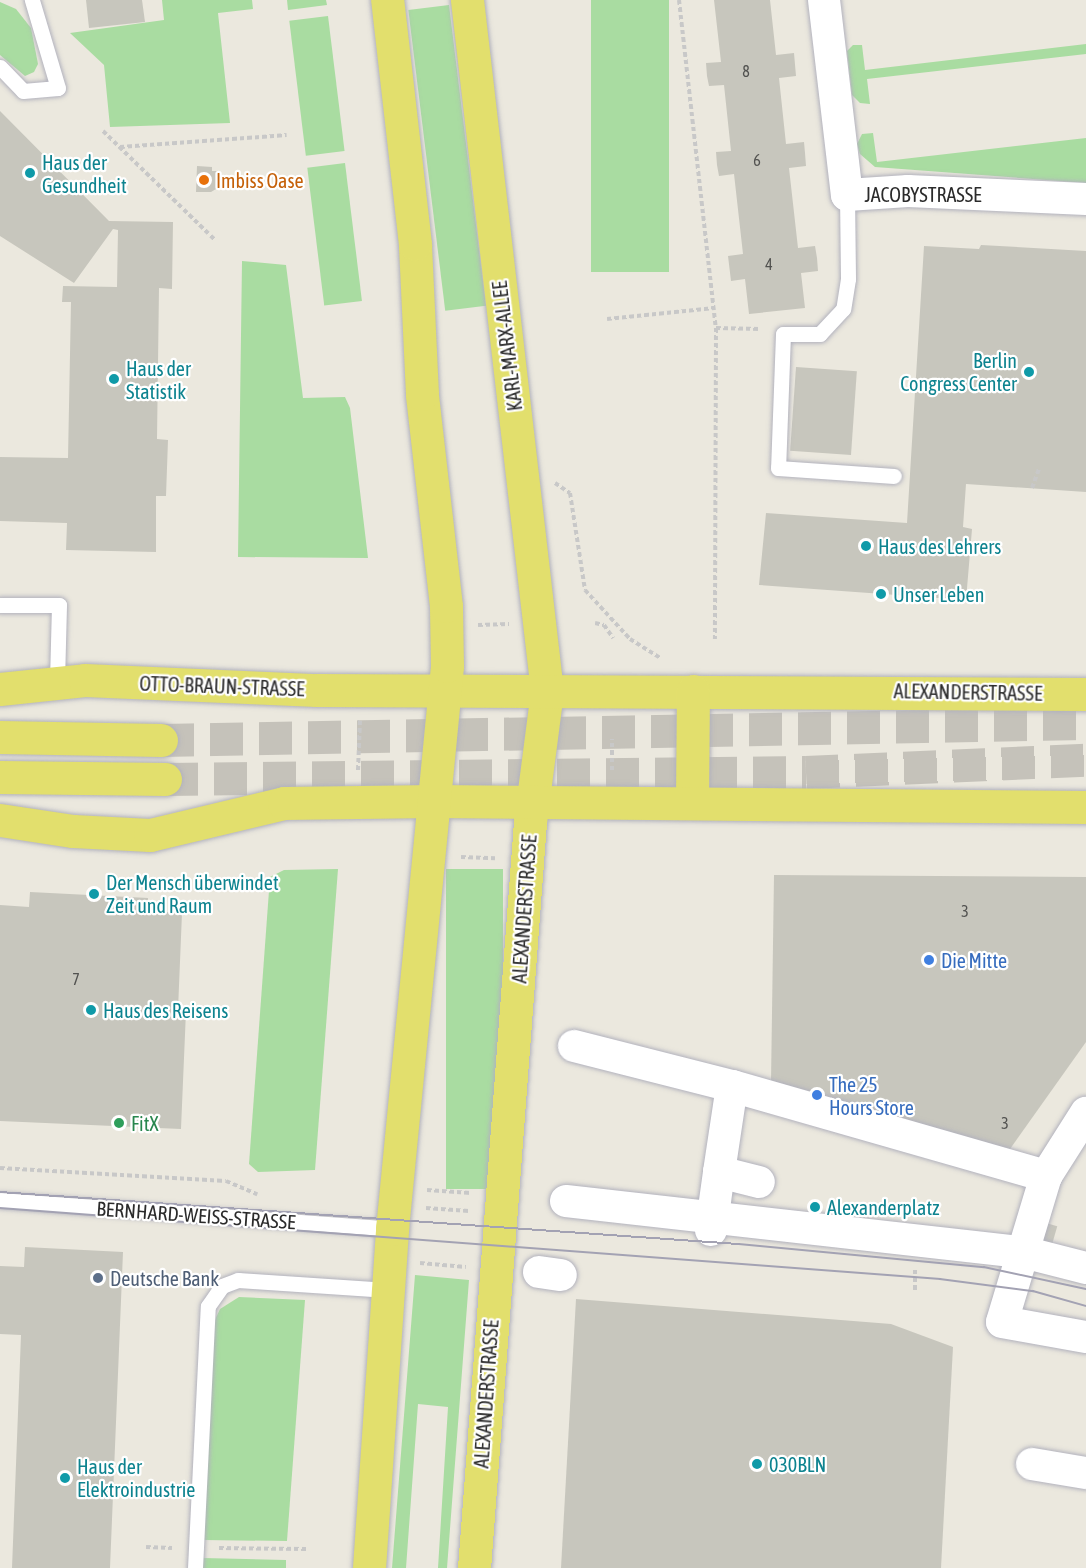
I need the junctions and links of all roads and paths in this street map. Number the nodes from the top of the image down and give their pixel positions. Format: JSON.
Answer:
{"nodes":[{"id":1,"x":32,"y":0,"type":"edge"},
{"id":2,"x":387,"y":0,"type":"edge"},
{"id":3,"x":467,"y":0,"type":"edge"},
{"id":4,"x":679,"y":0,"type":"edge"},
{"id":5,"x":824,"y":0,"type":"edge"},
{"id":6,"x":0,"y":67,"type":"edge"},
{"id":7,"x":103,"y":131,"type":"dead end"},
{"id":8,"x":287,"y":135,"type":"dead end"},
{"id":9,"x":120,"y":147,"type":"junction"},
{"id":10,"x":847,"y":195,"type":"junction"},
{"id":11,"x":1086,"y":199,"type":"edge"},
{"id":12,"x":215,"y":240,"type":"dead end"},
{"id":13,"x":714,"y":308,"type":"junction"},
{"id":14,"x":607,"y":319,"type":"dead end"},
{"id":15,"x":990,"y":356,"type":"dead end"},
{"id":16,"x":1009,"y":358,"type":"dead end"},
{"id":17,"x":520,"y":459,"type":"junction"},
{"id":18,"x":1039,"y":469,"type":"dead end"},
{"id":19,"x":894,"y":476,"type":"dead end"},
{"id":20,"x":1032,"y":488,"type":"dead end"},
{"id":21,"x":0,"y":605,"type":"edge"},
{"id":22,"x":595,"y":623,"type":"dead end"},
{"id":23,"x":522,"y":624,"type":"dead end"},
{"id":24,"x":477,"y":625,"type":"dead end"},
{"id":25,"x":613,"y":638,"type":"dead end"},
{"id":26,"x":715,"y":639,"type":"dead end"},
{"id":27,"x":663,"y":660,"type":"dead end"},
{"id":28,"x":57,"y":684,"type":"junction"},
{"id":29,"x":0,"y":689,"type":"edge"},
{"id":30,"x":444,"y":690,"type":"junction"},
{"id":31,"x":547,"y":691,"type":"junction"},
{"id":32,"x":693,"y":691,"type":"junction"},
{"id":33,"x":1086,"y":694,"type":"edge"},
{"id":34,"x":360,"y":710,"type":"dead end"},
{"id":35,"x":0,"y":737,"type":"edge"},
{"id":36,"x":612,"y":739,"type":"dead end"},
{"id":37,"x":161,"y":740,"type":"tunnel mouth"},
{"id":38,"x":0,"y":777,"type":"edge"},
{"id":39,"x":358,"y":777,"type":"dead end"},
{"id":40,"x":165,"y":779,"type":"tunnel mouth"},
{"id":41,"x":612,"y":780,"type":"dead end"},
{"id":42,"x":434,"y":801,"type":"junction"},
{"id":43,"x":532,"y":802,"type":"junction"},
{"id":44,"x":692,"y":802,"type":"junction"},
{"id":45,"x":1086,"y":807,"type":"edge"},
{"id":46,"x":0,"y":820,"type":"edge"},
{"id":47,"x":448,"y":857,"type":"dead end"},
{"id":48,"x":503,"y":858,"type":"dead end"},
{"id":49,"x":574,"y":1046,"type":"dead end"},
{"id":50,"x":732,"y":1086,"type":"junction"},
{"id":51,"x":1086,"y":1113,"type":"edge"},
{"id":52,"x":0,"y":1168,"type":"edge"},
{"id":53,"x":719,"y":1173,"type":"junction"},
{"id":54,"x":1046,"y":1176,"type":"junction"},
{"id":55,"x":758,"y":1181,"type":"dead end"},
{"id":56,"x":420,"y":1190,"type":"dead end"},
{"id":57,"x":477,"y":1193,"type":"dead end"},
{"id":58,"x":260,"y":1195,"type":"dead end"},
{"id":59,"x":0,"y":1200,"type":"edge"},
{"id":60,"x":566,"y":1201,"type":"dead end"},
{"id":61,"x":420,"y":1208,"type":"dead end"},
{"id":62,"x":473,"y":1211,"type":"dead end"},
{"id":63,"x":712,"y":1223,"type":"junction"},
{"id":64,"x":392,"y":1229,"type":"junction"},
{"id":65,"x":1023,"y":1252,"type":"junction"},
{"id":66,"x":416,"y":1263,"type":"dead end"},
{"id":67,"x":470,"y":1267,"type":"dead end"},
{"id":68,"x":1086,"y":1268,"type":"edge"},
{"id":69,"x":388,"y":1290,"type":"junction"},
{"id":70,"x":1086,"y":1336,"type":"edge"},
{"id":71,"x":1032,"y":1464,"type":"dead end"},
{"id":72,"x":1086,"y":1473,"type":"edge"},
{"id":73,"x":146,"y":1547,"type":"dead end"},
{"id":74,"x":196,"y":1548,"type":"junction"},
{"id":75,"x":307,"y":1549,"type":"dead end"},
{"id":76,"x":195,"y":1568,"type":"edge"},
{"id":77,"x":369,"y":1568,"type":"edge"},
{"id":78,"x":474,"y":1568,"type":"edge"}],
"edges":[{"from":1,"to":6,"type":"lane"},
{"from":2,"to":30,"type":"main road"},
{"from":3,"to":17,"type":"main road","name":"KARL-MARX-ALLEE"},
{"from":4,"to":13,"type":"path"},
{"from":5,"to":10,"type":"street","name":"JACOBYSTRASSE"},
{"from":7,"to":9,"type":"path"},
{"from":8,"to":9,"type":"path"},
{"from":9,"to":12,"type":"path"},
{"from":10,"to":11,"type":"street","name":"JACOBYSTRASSE"},
{"from":10,"to":19,"type":"lane"},
{"from":13,"to":14,"type":"path"},
{"from":13,"to":26,"type":"path"},
{"from":15,"to":16,"type":"path"},
{"from":17,"to":27,"type":"path"},
{"from":17,"to":31,"type":"main road","name":"KARL-MARX-ALLEE"},
{"from":18,"to":20,"type":"path"},
{"from":21,"to":28,"type":"lane"},
{"from":22,"to":25,"type":"path"},
{"from":23,"to":24,"type":"path"},
{"from":28,"to":29,"type":"main road","name":"OTTO-BRAUN-STRASSE"},
{"from":28,"to":30,"type":"main road","name":"OTTO-BRAUN-STRASSE"},
{"from":30,"to":31,"type":"main road","name":"ALEXANDERSTRASSE"},
{"from":30,"to":42,"type":"main road"},
{"from":31,"to":32,"type":"main road","name":"ALEXANDERSTRASSE"},
{"from":31,"to":43,"type":"main road","name":"ALEXANDERSTRASSE"},
{"from":32,"to":33,"type":"main road","name":"ALEXANDERSTRASSE"},
{"from":32,"to":44,"type":"main road"},
{"from":34,"to":39,"type":"path"},
{"from":35,"to":37,"type":"main road"},
{"from":36,"to":41,"type":"path"},
{"from":38,"to":40,"type":"main road"},
{"from":42,"to":43,"type":"main road"},
{"from":42,"to":46,"type":"main road"},
{"from":42,"to":64,"type":"main road"},
{"from":43,"to":44,"type":"main road"},
{"from":43,"to":78,"type":"main road","name":"ALEXANDERSTRASSE"},
{"from":44,"to":45,"type":"main road"},
{"from":47,"to":48,"type":"path"},
{"from":49,"to":50,"type":"street"},
{"from":50,"to":53,"type":"street"},
{"from":50,"to":54,"type":"street"},
{"from":51,"to":54,"type":"street"},
{"from":52,"to":58,"type":"path"},
{"from":53,"to":55,"type":"street"},
{"from":53,"to":63,"type":"street"},
{"from":54,"to":65,"type":"street"},
{"from":56,"to":57,"type":"path"},
{"from":59,"to":64,"type":"lane","name":"BERNHARD-WEISS-STRASSE"},
{"from":60,"to":63,"type":"street"},
{"from":61,"to":62,"type":"path"},
{"from":63,"to":65,"type":"street"},
{"from":64,"to":69,"type":"main road"},
{"from":65,"to":68,"type":"street"},
{"from":65,"to":70,"type":"street"},
{"from":66,"to":67,"type":"path"},
{"from":69,"to":74,"type":"lane"},
{"from":69,"to":77,"type":"main road"},
{"from":71,"to":72,"type":"street"},
{"from":73,"to":74,"type":"path"},
{"from":74,"to":75,"type":"path"},
{"from":74,"to":76,"type":"lane"}]}
